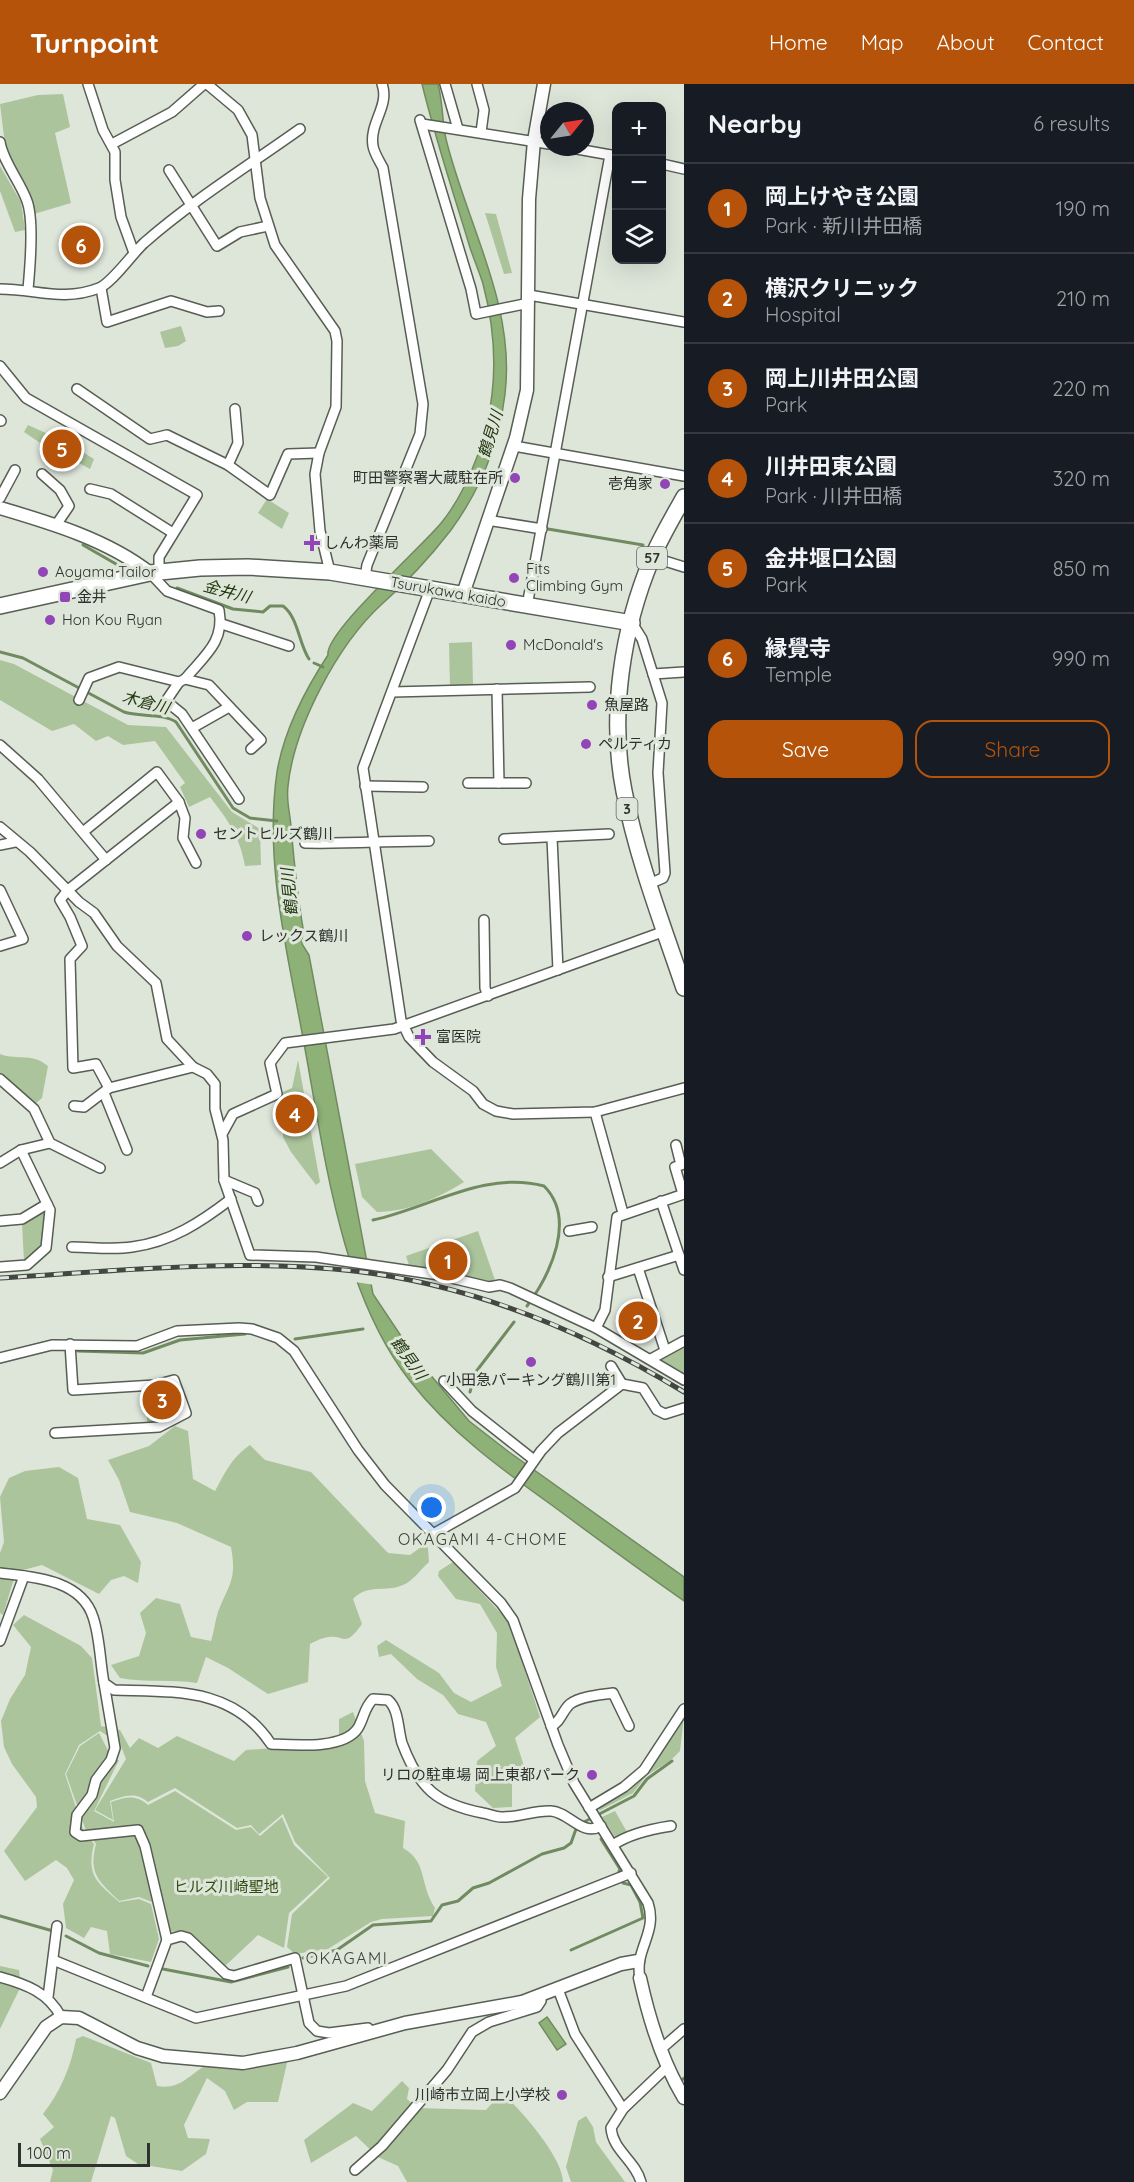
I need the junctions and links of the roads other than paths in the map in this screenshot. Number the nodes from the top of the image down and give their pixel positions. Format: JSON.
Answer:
{"nodes":[{"id":1,"x":88,"y":84,"type":"edge"},
{"id":2,"x":185,"y":84,"type":"edge"},
{"id":3,"x":206,"y":84,"type":"edge"},
{"id":4,"x":382,"y":84,"type":"edge"},
{"id":5,"x":445,"y":84,"type":"edge"},
{"id":6,"x":477,"y":84,"type":"edge"},
{"id":7,"x":544,"y":84,"type":"edge"},
{"id":8,"x":191,"y":93,"type":"junction"},
{"id":9,"x":456,"y":128,"type":"junction"},
{"id":10,"x":300,"y":129,"type":"dead end"},
{"id":11,"x":481,"y":132,"type":"junction"},
{"id":12,"x":534,"y":141,"type":"junction"},
{"id":13,"x":0,"y":142,"type":"edge"},
{"id":14,"x":540,"y":142,"type":"edge"},
{"id":15,"x":111,"y":144,"type":"junction"},
{"id":16,"x":594,"y":152,"type":"edge"},
{"id":17,"x":612,"y":156,"type":"edge"},
{"id":18,"x":256,"y":160,"type":"junction"},
{"id":19,"x":612,"y":161,"type":"edge"},
{"id":20,"x":666,"y":165,"type":"edge"},
{"id":21,"x":684,"y":168,"type":"edge"},
{"id":22,"x":169,"y":170,"type":"dead end"},
{"id":23,"x":192,"y":207,"type":"junction"},
{"id":24,"x":268,"y":226,"type":"junction"},
{"id":25,"x":134,"y":253,"type":"junction"},
{"id":26,"x":101,"y":288,"type":"junction"},
{"id":27,"x":0,"y":289,"type":"edge"},
{"id":28,"x":28,"y":289,"type":"junction"},
{"id":29,"x":529,"y":299,"type":"junction"},
{"id":30,"x":584,"y":305,"type":"junction"},
{"id":31,"x":219,"y":311,"type":"dead end"},
{"id":32,"x":684,"y":322,"type":"edge"},
{"id":33,"x":0,"y":366,"type":"edge"},
{"id":34,"x":78,"y":389,"type":"dead end"},
{"id":35,"x":235,"y":408,"type":"dead end"},
{"id":36,"x":514,"y":446,"type":"junction"},
{"id":37,"x":319,"y":453,"type":"junction"},
{"id":38,"x":556,"y":454,"type":"junction"},
{"id":39,"x":228,"y":465,"type":"junction"},
{"id":40,"x":15,"y":470,"type":"dead end"},
{"id":41,"x":42,"y":474,"type":"dead end"},
{"id":42,"x":684,"y":476,"type":"edge"},
{"id":43,"x":66,"y":481,"type":"dead end"},
{"id":44,"x":90,"y":489,"type":"dead end"},
{"id":45,"x":60,"y":490,"type":"junction"},
{"id":46,"x":0,"y":498,"type":"edge"},
{"id":47,"x":682,"y":506,"type":"edge"},
{"id":48,"x":0,"y":508,"type":"edge"},
{"id":49,"x":487,"y":520,"type":"junction"},
{"id":50,"x":56,"y":525,"type":"junction"},
{"id":51,"x":542,"y":529,"type":"junction"},
{"id":52,"x":174,"y":533,"type":"junction"},
{"id":53,"x":652,"y":557,"type":"junction"},
{"id":54,"x":684,"y":567,"type":"edge"},
{"id":55,"x":330,"y":572,"type":"junction"},
{"id":56,"x":155,"y":573,"type":"junction"},
{"id":57,"x":371,"y":578,"type":"junction"},
{"id":58,"x":430,"y":589,"type":"junction"},
{"id":59,"x":463,"y":594,"type":"junction"},
{"id":60,"x":0,"y":606,"type":"edge"},
{"id":61,"x":527,"y":606,"type":"junction"},
{"id":62,"x":632,"y":623,"type":"junction"},
{"id":63,"x":222,"y":624,"type":"junction"},
{"id":64,"x":289,"y":646,"type":"dead end"},
{"id":65,"x":684,"y":672,"type":"edge"},
{"id":66,"x":653,"y":674,"type":"junction"},
{"id":67,"x":182,"y":681,"type":"junction"},
{"id":68,"x":590,"y":687,"type":"dead end"},
{"id":69,"x":497,"y":689,"type":"junction"},
{"id":70,"x":392,"y":692,"type":"junction"},
{"id":71,"x":80,"y":698,"type":"dead end"},
{"id":72,"x":229,"y":707,"type":"junction"},
{"id":73,"x":192,"y":728,"type":"junction"},
{"id":74,"x":0,"y":745,"type":"edge"},
{"id":75,"x":251,"y":750,"type":"dead end"},
{"id":76,"x":468,"y":783,"type":"dead end"},
{"id":77,"x":499,"y":783,"type":"junction"},
{"id":78,"x":526,"y":783,"type":"dead end"},
{"id":79,"x":365,"y":786,"type":"junction"},
{"id":80,"x":423,"y":787,"type":"dead end"},
{"id":81,"x":239,"y":799,"type":"dead end"},
{"id":82,"x":179,"y":802,"type":"junction"},
{"id":83,"x":0,"y":827,"type":"edge"},
{"id":84,"x":82,"y":832,"type":"junction"},
{"id":85,"x":609,"y":834,"type":"dead end"},
{"id":86,"x":504,"y":838,"type":"dead end"},
{"id":87,"x":552,"y":838,"type":"junction"},
{"id":88,"x":429,"y":841,"type":"dead end"},
{"id":89,"x":15,"y":842,"type":"junction"},
{"id":90,"x":305,"y":843,"type":"dead end"},
{"id":91,"x":373,"y":843,"type":"junction"},
{"id":92,"x":0,"y":845,"type":"edge"},
{"id":93,"x":106,"y":860,"type":"junction"},
{"id":94,"x":196,"y":863,"type":"dead end"},
{"id":95,"x":649,"y":884,"type":"junction"},
{"id":96,"x":0,"y":890,"type":"edge"},
{"id":97,"x":68,"y":890,"type":"junction"},
{"id":98,"x":484,"y":920,"type":"dead end"},
{"id":99,"x":665,"y":931,"type":"junction"},
{"id":100,"x":0,"y":946,"type":"edge"},
{"id":101,"x":679,"y":958,"type":"edge"},
{"id":102,"x":558,"y":970,"type":"junction"},
{"id":103,"x":684,"y":988,"type":"edge"},
{"id":104,"x":488,"y":996,"type":"junction"},
{"id":105,"x":404,"y":1026,"type":"junction"},
{"id":106,"x":193,"y":1066,"type":"junction"},
{"id":107,"x":0,"y":1080,"type":"edge"},
{"id":108,"x":684,"y":1088,"type":"edge"},
{"id":109,"x":107,"y":1090,"type":"junction"},
{"id":110,"x":74,"y":1106,"type":"dead end"},
{"id":111,"x":595,"y":1112,"type":"junction"},
{"id":112,"x":222,"y":1134,"type":"junction"},
{"id":113,"x":50,"y":1143,"type":"junction"},
{"id":114,"x":676,"y":1145,"type":"dead end"},
{"id":115,"x":127,"y":1149,"type":"dead end"},
{"id":116,"x":21,"y":1150,"type":"junction"},
{"id":117,"x":0,"y":1164,"type":"edge"},
{"id":118,"x":100,"y":1168,"type":"dead end"},
{"id":119,"x":224,"y":1180,"type":"junction"},
{"id":120,"x":683,"y":1194,"type":"edge"},
{"id":121,"x":231,"y":1199,"type":"junction"},
{"id":122,"x":258,"y":1201,"type":"dead end"},
{"id":123,"x":661,"y":1201,"type":"junction"},
{"id":124,"x":47,"y":1204,"type":"junction"},
{"id":125,"x":623,"y":1213,"type":"junction"},
{"id":126,"x":0,"y":1221,"type":"edge"},
{"id":127,"x":592,"y":1227,"type":"dead end"},
{"id":128,"x":569,"y":1231,"type":"dead end"},
{"id":129,"x":72,"y":1247,"type":"dead end"},
{"id":130,"x":679,"y":1255,"type":"junction"},
{"id":131,"x":0,"y":1267,"type":"edge"},
{"id":132,"x":638,"y":1268,"type":"junction"},
{"id":133,"x":684,"y":1270,"type":"edge"},
{"id":134,"x":608,"y":1277,"type":"junction"},
{"id":135,"x":596,"y":1328,"type":"junction"},
{"id":136,"x":684,"y":1341,"type":"edge"},
{"id":137,"x":70,"y":1349,"type":"junction"},
{"id":138,"x":665,"y":1350,"type":"junction"},
{"id":139,"x":0,"y":1358,"type":"edge"},
{"id":140,"x":651,"y":1359,"type":"junction"},
{"id":141,"x":611,"y":1366,"type":"dead end"},
{"id":142,"x":684,"y":1380,"type":"edge"},
{"id":143,"x":444,"y":1381,"type":"dead end"},
{"id":144,"x":622,"y":1384,"type":"junction"},
{"id":145,"x":684,"y":1408,"type":"edge"},
{"id":146,"x":55,"y":1433,"type":"dead end"},
{"id":147,"x":533,"y":1462,"type":"junction"},
{"id":148,"x":433,"y":1534,"type":"junction"},
{"id":149,"x":0,"y":1573,"type":"edge"},
{"id":150,"x":24,"y":1576,"type":"junction"},
{"id":151,"x":0,"y":1641,"type":"edge"},
{"id":152,"x":104,"y":1683,"type":"junction"},
{"id":153,"x":684,"y":1709,"type":"edge"},
{"id":154,"x":551,"y":1726,"type":"junction"},
{"id":155,"x":629,"y":1726,"type":"dead end"},
{"id":156,"x":594,"y":1817,"type":"junction"},
{"id":157,"x":671,"y":1826,"type":"dead end"},
{"id":158,"x":613,"y":1845,"type":"junction"},
{"id":159,"x":631,"y":1873,"type":"junction"},
{"id":160,"x":57,"y":1926,"type":"dead end"},
{"id":161,"x":167,"y":1940,"type":"junction"},
{"id":162,"x":53,"y":1960,"type":"junction"},
{"id":163,"x":638,"y":1961,"type":"junction"},
{"id":164,"x":0,"y":1977,"type":"edge"},
{"id":165,"x":640,"y":1978,"type":"joint"},
{"id":166,"x":558,"y":1989,"type":"junction"},
{"id":167,"x":303,"y":1995,"type":"junction"},
{"id":168,"x":541,"y":1996,"type":"junction"},
{"id":169,"x":48,"y":1997,"type":"junction"},
{"id":170,"x":146,"y":1997,"type":"junction"},
{"id":171,"x":61,"y":2017,"type":"junction"},
{"id":172,"x":684,"y":2029,"type":"edge"},
{"id":173,"x":370,"y":2033,"type":"junction"},
{"id":174,"x":661,"y":2049,"type":"junction"},
{"id":175,"x":667,"y":2067,"type":"junction"},
{"id":176,"x":0,"y":2093,"type":"edge"},
{"id":177,"x":684,"y":2098,"type":"edge"},
{"id":178,"x":623,"y":2109,"type":"junction"},
{"id":179,"x":355,"y":2170,"type":"dead end"},
{"id":180,"x":641,"y":2182,"type":"edge"}],
"edges":[{"from":1,"to":15,"type":"street"},
{"from":2,"to":8,"type":"street"},
{"from":3,"to":8,"type":"street"},
{"from":3,"to":18,"type":"street"},
{"from":4,"to":57,"type":"street"},
{"from":5,"to":9,"type":"street"},
{"from":6,"to":11,"type":"street"},
{"from":7,"to":12,"type":"street"},
{"from":8,"to":15,"type":"street"},
{"from":9,"to":11,"type":"street"},
{"from":9,"to":29,"type":"street"},
{"from":10,"to":18,"type":"street"},
{"from":11,"to":12,"type":"street"},
{"from":12,"to":14,"type":"street"},
{"from":12,"to":29,"type":"street"},
{"from":13,"to":28,"type":"street"},
{"from":15,"to":25,"type":"street"},
{"from":16,"to":17,"type":"street"},
{"from":18,"to":23,"type":"street"},
{"from":18,"to":24,"type":"street"},
{"from":19,"to":30,"type":"street"},
{"from":20,"to":21,"type":"street"},
{"from":22,"to":23,"type":"street"},
{"from":23,"to":24,"type":"street"},
{"from":23,"to":25,"type":"street"},
{"from":24,"to":37,"type":"street"},
{"from":25,"to":26,"type":"street"},
{"from":26,"to":28,"type":"street"},
{"from":26,"to":31,"type":"street"},
{"from":27,"to":28,"type":"street"},
{"from":29,"to":30,"type":"street"},
{"from":29,"to":36,"type":"street"},
{"from":30,"to":32,"type":"street"},
{"from":30,"to":38,"type":"street"},
{"from":33,"to":52,"type":"street"},
{"from":34,"to":39,"type":"street"},
{"from":35,"to":39,"type":"street"},
{"from":36,"to":38,"type":"street"},
{"from":36,"to":49,"type":"street"},
{"from":37,"to":39,"type":"street"},
{"from":37,"to":55,"type":"street"},
{"from":38,"to":42,"type":"street"},
{"from":38,"to":51,"type":"street"},
{"from":40,"to":46,"type":"street"},
{"from":41,"to":45,"type":"street"},
{"from":43,"to":45,"type":"street"},
{"from":44,"to":52,"type":"street"},
{"from":45,"to":50,"type":"street"},
{"from":47,"to":53,"type":"main road","number":"57"},
{"from":48,"to":50,"type":"street"},
{"from":49,"to":51,"type":"street"},
{"from":49,"to":59,"type":"street"},
{"from":50,"to":56,"type":"street"},
{"from":51,"to":61,"type":"street"},
{"from":52,"to":56,"type":"street"},
{"from":53,"to":54,"type":"street"},
{"from":53,"to":62,"type":"main road","number":"57"},
{"from":55,"to":56,"type":"main road","name":"Tsurukawa kaido"},
{"from":55,"to":57,"type":"main road","name":"Tsurukawa kaido"},
{"from":56,"to":60,"type":"main road","name":"Tsurukawa kaido"},
{"from":56,"to":63,"type":"street"},
{"from":57,"to":58,"type":"main road","name":"Tsurukawa kaido"},
{"from":58,"to":59,"type":"main road","name":"Tsurukawa kaido"},
{"from":58,"to":70,"type":"street"},
{"from":59,"to":61,"type":"main road","name":"Tsurukawa kaido"},
{"from":61,"to":62,"type":"main road","name":"Tsurukawa kaido"},
{"from":62,"to":66,"type":"street"},
{"from":62,"to":95,"type":"main road","number":"3"},
{"from":63,"to":64,"type":"street"},
{"from":63,"to":67,"type":"street"},
{"from":65,"to":66,"type":"street"},
{"from":66,"to":95,"type":"street"},
{"from":67,"to":71,"type":"street"},
{"from":67,"to":72,"type":"street"},
{"from":67,"to":73,"type":"street"},
{"from":68,"to":69,"type":"street"},
{"from":69,"to":70,"type":"street"},
{"from":69,"to":77,"type":"street"},
{"from":70,"to":79,"type":"street"},
{"from":72,"to":73,"type":"street"},
{"from":72,"to":75,"type":"street"},
{"from":73,"to":81,"type":"street"},
{"from":74,"to":84,"type":"street"},
{"from":76,"to":77,"type":"street"},
{"from":77,"to":78,"type":"street"},
{"from":79,"to":80,"type":"street"},
{"from":79,"to":91,"type":"street"},
{"from":82,"to":84,"type":"street"},
{"from":82,"to":93,"type":"street"},
{"from":82,"to":94,"type":"street"},
{"from":83,"to":89,"type":"street"},
{"from":84,"to":93,"type":"street"},
{"from":85,"to":87,"type":"street"},
{"from":86,"to":87,"type":"street"},
{"from":87,"to":102,"type":"street"},
{"from":88,"to":91,"type":"street"},
{"from":89,"to":92,"type":"street"},
{"from":89,"to":97,"type":"street"},
{"from":90,"to":91,"type":"street"},
{"from":91,"to":105,"type":"street"},
{"from":93,"to":97,"type":"street"},
{"from":95,"to":99,"type":"main road","number":"3"},
{"from":96,"to":100,"type":"street"},
{"from":97,"to":106,"type":"street"},
{"from":97,"to":109,"type":"street"},
{"from":98,"to":104,"type":"street"},
{"from":99,"to":101,"type":"main road","number":"3"},
{"from":99,"to":102,"type":"street"},
{"from":101,"to":103,"type":"main road","number":"3"},
{"from":102,"to":104,"type":"street"},
{"from":104,"to":105,"type":"street"},
{"from":105,"to":111,"type":"street"},
{"from":105,"to":112,"type":"street"},
{"from":106,"to":109,"type":"street"},
{"from":106,"to":112,"type":"street"},
{"from":107,"to":113,"type":"street"},
{"from":108,"to":111,"type":"street"},
{"from":109,"to":110,"type":"street"},
{"from":109,"to":115,"type":"street"},
{"from":111,"to":125,"type":"street"},
{"from":112,"to":119,"type":"street"},
{"from":113,"to":116,"type":"street"},
{"from":113,"to":118,"type":"street"},
{"from":114,"to":120,"type":"street"},
{"from":116,"to":117,"type":"street"},
{"from":116,"to":124,"type":"street"},
{"from":119,"to":121,"type":"street"},
{"from":119,"to":122,"type":"street"},
{"from":120,"to":123,"type":"street"},
{"from":121,"to":129,"type":"street"},
{"from":121,"to":135,"type":"street"},
{"from":123,"to":125,"type":"street"},
{"from":123,"to":130,"type":"street"},
{"from":124,"to":126,"type":"street"},
{"from":124,"to":131,"type":"street"},
{"from":125,"to":134,"type":"street"},
{"from":127,"to":128,"type":"street"},
{"from":130,"to":132,"type":"street"},
{"from":130,"to":133,"type":"street"},
{"from":132,"to":134,"type":"street"},
{"from":132,"to":138,"type":"street"},
{"from":134,"to":135,"type":"street"},
{"from":135,"to":140,"type":"street"},
{"from":136,"to":138,"type":"street"},
{"from":137,"to":139,"type":"street"},
{"from":137,"to":146,"type":"street"},
{"from":137,"to":148,"type":"street"},
{"from":138,"to":140,"type":"street"},
{"from":140,"to":142,"type":"street"},
{"from":141,"to":144,"type":"street"},
{"from":143,"to":147,"type":"street"},
{"from":144,"to":145,"type":"street"},
{"from":144,"to":147,"type":"street"},
{"from":147,"to":148,"type":"street"},
{"from":148,"to":154,"type":"street"},
{"from":149,"to":150,"type":"street"},
{"from":150,"to":151,"type":"street"},
{"from":150,"to":152,"type":"street"},
{"from":152,"to":156,"type":"street"},
{"from":152,"to":161,"type":"street"},
{"from":153,"to":156,"type":"street"},
{"from":154,"to":155,"type":"street"},
{"from":154,"to":156,"type":"street"},
{"from":156,"to":158,"type":"street"},
{"from":157,"to":158,"type":"street"},
{"from":158,"to":159,"type":"street"},
{"from":159,"to":163,"type":"street"},
{"from":159,"to":167,"type":"street"},
{"from":160,"to":162,"type":"street"},
{"from":161,"to":167,"type":"street"},
{"from":161,"to":170,"type":"street"},
{"from":162,"to":169,"type":"street"},
{"from":162,"to":170,"type":"street"},
{"from":163,"to":165,"type":"street"},
{"from":163,"to":166,"type":"street"},
{"from":164,"to":169,"type":"street"},
{"from":165,"to":174,"type":"street"},
{"from":166,"to":168,"type":"street"},
{"from":166,"to":178,"type":"street"},
{"from":167,"to":170,"type":"street"},
{"from":167,"to":173,"type":"street"},
{"from":168,"to":173,"type":"street"},
{"from":168,"to":179,"type":"street"},
{"from":169,"to":171,"type":"street"},
{"from":171,"to":173,"type":"street"},
{"from":171,"to":176,"type":"street"},
{"from":172,"to":174,"type":"street"},
{"from":174,"to":175,"type":"street"},
{"from":175,"to":177,"type":"street"},
{"from":175,"to":178,"type":"street"},
{"from":178,"to":180,"type":"street"}]}
